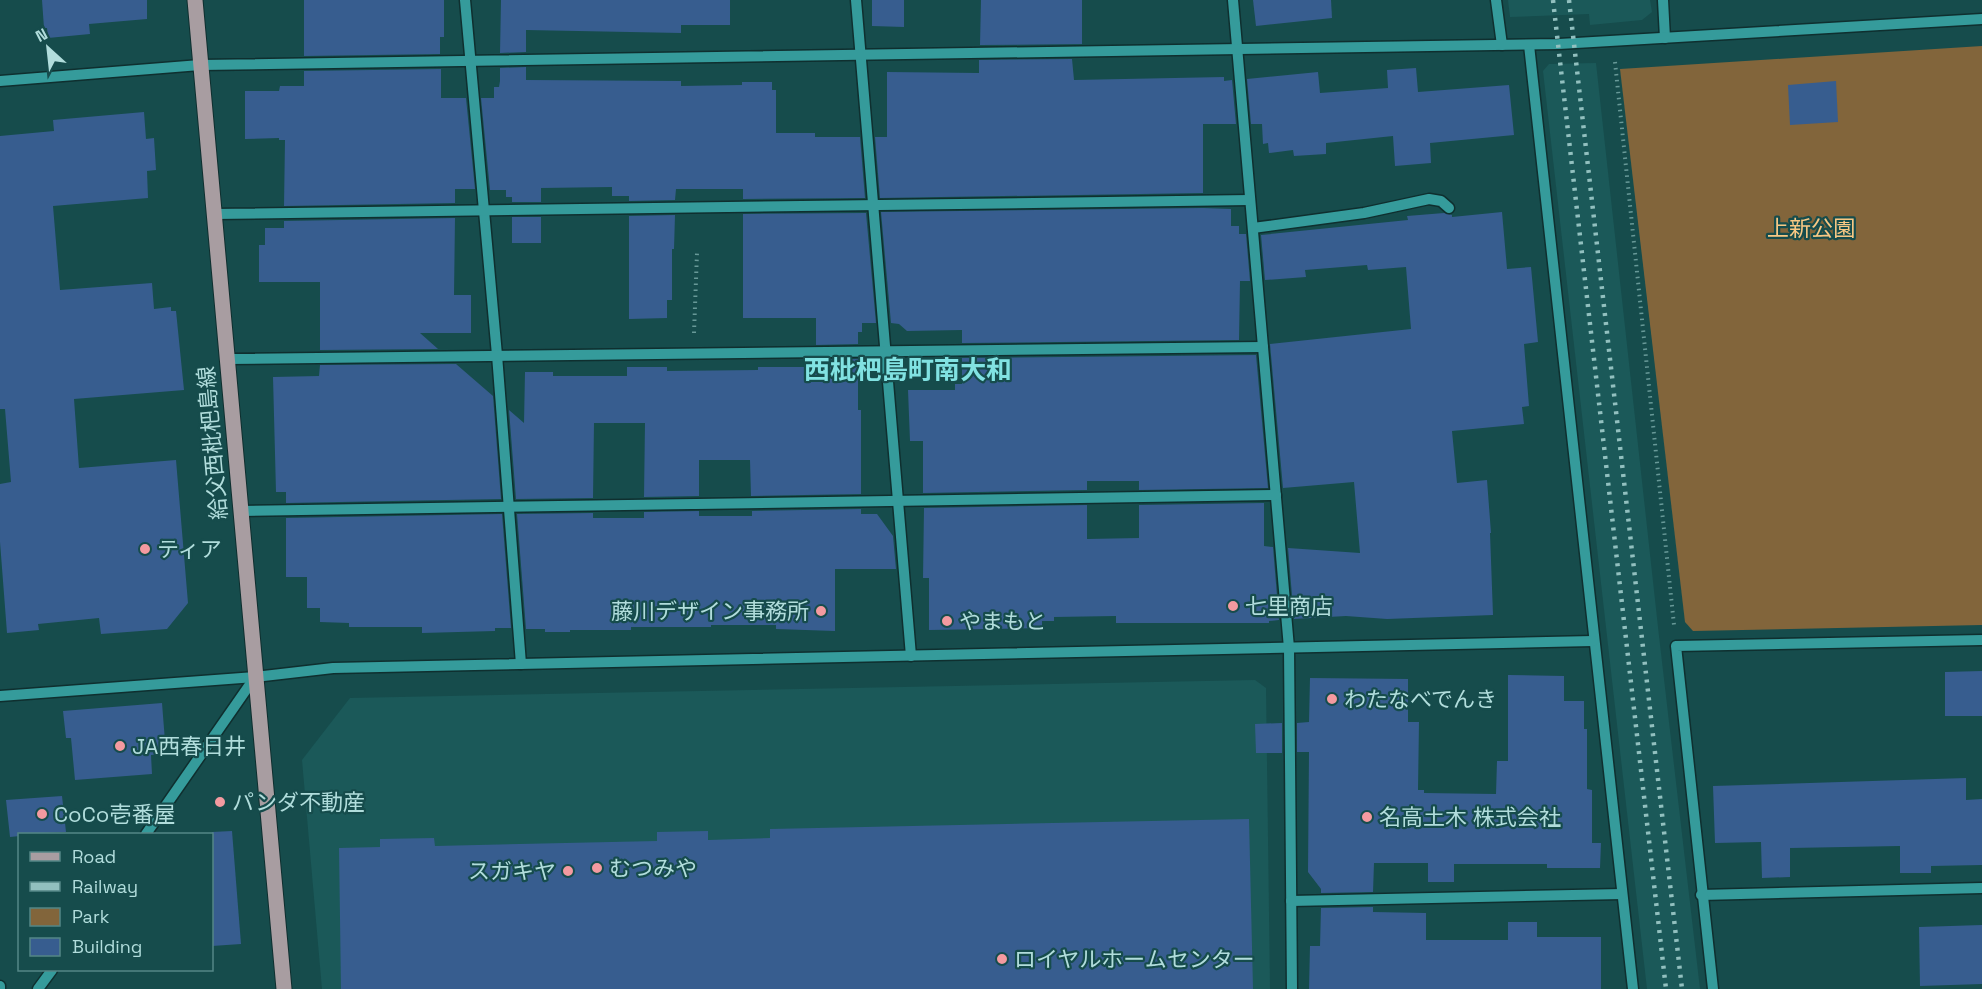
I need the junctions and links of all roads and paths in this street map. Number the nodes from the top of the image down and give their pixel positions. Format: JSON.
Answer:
{"nodes":[{"id":1,"x":195,"y":0,"type":"edge"},
{"id":2,"x":465,"y":0,"type":"edge"},
{"id":3,"x":856,"y":0,"type":"edge"},
{"id":4,"x":1233,"y":0,"type":"edge"},
{"id":5,"x":1496,"y":0,"type":"edge"},
{"id":6,"x":1663,"y":0,"type":"edge"},
{"id":7,"x":1982,"y":19,"type":"edge"},
{"id":8,"x":1665,"y":38,"type":"junction"},
{"id":9,"x":1613,"y":41,"type":"junction"},
{"id":10,"x":1502,"y":45,"type":"junction"},
{"id":11,"x":1529,"y":45,"type":"junction"},
{"id":12,"x":1237,"y":49,"type":"junction"},
{"id":13,"x":861,"y":55,"type":"junction"},
{"id":14,"x":471,"y":62,"type":"junction"},
{"id":15,"x":200,"y":65,"type":"junction"},
{"id":16,"x":0,"y":81,"type":"edge"},
{"id":17,"x":1250,"y":200,"type":"junction"},
{"id":18,"x":873,"y":205,"type":"junction"},
{"id":19,"x":1449,"y":208,"type":"dead end"},
{"id":20,"x":483,"y":210,"type":"junction"},
{"id":21,"x":214,"y":214,"type":"junction"},
{"id":22,"x":1253,"y":228,"type":"junction"},
{"id":23,"x":697,"y":253,"type":"dead end"},
{"id":24,"x":1263,"y":347,"type":"junction"},
{"id":25,"x":885,"y":351,"type":"junction"},
{"id":26,"x":693,"y":353,"type":"junction"},
{"id":27,"x":497,"y":355,"type":"junction"},
{"id":28,"x":227,"y":359,"type":"junction"},
{"id":29,"x":1276,"y":495,"type":"junction"},
{"id":30,"x":898,"y":500,"type":"junction"},
{"id":31,"x":509,"y":507,"type":"junction"},
{"id":32,"x":240,"y":512,"type":"junction"},
{"id":33,"x":1982,"y":640,"type":"edge"},
{"id":34,"x":1593,"y":641,"type":"junction"},
{"id":35,"x":1676,"y":646,"type":"junction"},
{"id":36,"x":1289,"y":648,"type":"junction"},
{"id":37,"x":911,"y":656,"type":"junction"},
{"id":38,"x":521,"y":664,"type":"junction"},
{"id":39,"x":255,"y":677,"type":"junction"},
{"id":40,"x":0,"y":696,"type":"edge"},
{"id":41,"x":147,"y":833,"type":"edge"},
{"id":42,"x":1982,"y":888,"type":"edge"},
{"id":43,"x":1622,"y":894,"type":"junction"},
{"id":44,"x":1701,"y":895,"type":"junction"},
{"id":45,"x":1291,"y":901,"type":"junction"},
{"id":46,"x":51,"y":971,"type":"edge"},
{"id":47,"x":38,"y":989,"type":"edge"},
{"id":48,"x":284,"y":989,"type":"edge"},
{"id":49,"x":1292,"y":989,"type":"edge"},
{"id":50,"x":1632,"y":989,"type":"edge"},
{"id":51,"x":1713,"y":989,"type":"edge"}],
"edges":[{"from":1,"to":15,"type":"main road","name":"給父西枇杷島線"},
{"from":2,"to":14,"type":"street"},
{"from":3,"to":13,"type":"street"},
{"from":4,"to":12,"type":"street"},
{"from":5,"to":10,"type":"street"},
{"from":6,"to":8,"type":"street"},
{"from":7,"to":8,"type":"street"},
{"from":8,"to":9,"type":"street"},
{"from":9,"to":11,"type":"street"},
{"from":9,"to":35,"type":"path"},
{"from":10,"to":11,"type":"street"},
{"from":10,"to":12,"type":"street"},
{"from":11,"to":34,"type":"street"},
{"from":12,"to":13,"type":"street"},
{"from":12,"to":17,"type":"street"},
{"from":13,"to":14,"type":"street"},
{"from":13,"to":18,"type":"street"},
{"from":14,"to":15,"type":"street"},
{"from":14,"to":20,"type":"street"},
{"from":15,"to":16,"type":"street"},
{"from":15,"to":21,"type":"main road","name":"給父西枇杷島線"},
{"from":17,"to":18,"type":"street"},
{"from":17,"to":22,"type":"street"},
{"from":18,"to":20,"type":"street"},
{"from":18,"to":25,"type":"street"},
{"from":19,"to":22,"type":"street"},
{"from":20,"to":21,"type":"street"},
{"from":20,"to":27,"type":"street"},
{"from":21,"to":28,"type":"main road","name":"給父西枇杷島線"},
{"from":22,"to":24,"type":"street"},
{"from":23,"to":26,"type":"path"},
{"from":24,"to":25,"type":"street"},
{"from":24,"to":29,"type":"street"},
{"from":25,"to":26,"type":"street"},
{"from":25,"to":30,"type":"street"},
{"from":26,"to":27,"type":"street"},
{"from":27,"to":28,"type":"street"},
{"from":27,"to":31,"type":"street"},
{"from":28,"to":32,"type":"main road","name":"給父西枇杷島線"},
{"from":29,"to":30,"type":"street"},
{"from":29,"to":36,"type":"street"},
{"from":30,"to":31,"type":"street"},
{"from":30,"to":37,"type":"street"},
{"from":31,"to":32,"type":"street"},
{"from":31,"to":38,"type":"street"},
{"from":32,"to":39,"type":"main road","name":"給父西枇杷島線"},
{"from":33,"to":35,"type":"street"},
{"from":34,"to":36,"type":"street"},
{"from":34,"to":43,"type":"street"},
{"from":35,"to":44,"type":"street"},
{"from":36,"to":37,"type":"street"},
{"from":36,"to":45,"type":"street"},
{"from":37,"to":38,"type":"street"},
{"from":38,"to":39,"type":"street"},
{"from":39,"to":40,"type":"street"},
{"from":39,"to":41,"type":"street"},
{"from":39,"to":48,"type":"main road","name":"給父西枇杷島線"},
{"from":42,"to":44,"type":"street"},
{"from":43,"to":45,"type":"street"},
{"from":43,"to":50,"type":"street"},
{"from":44,"to":51,"type":"street"},
{"from":45,"to":49,"type":"street"},
{"from":46,"to":47,"type":"street"}]}
